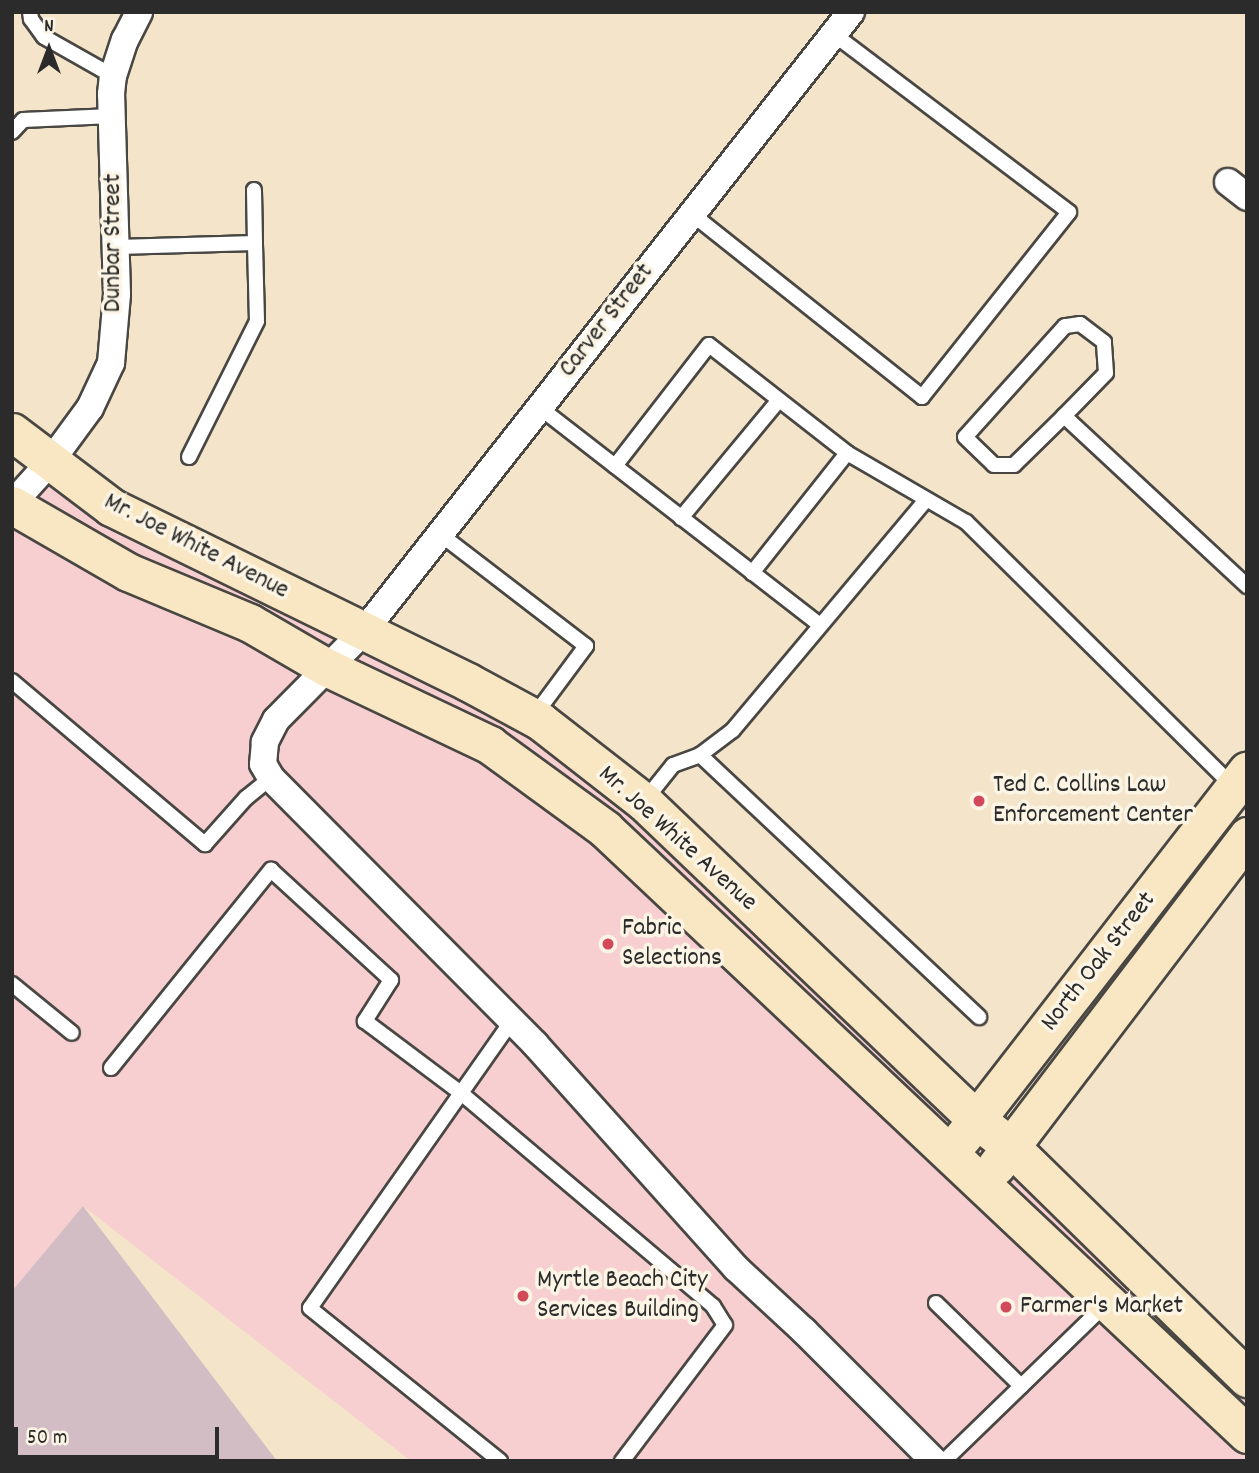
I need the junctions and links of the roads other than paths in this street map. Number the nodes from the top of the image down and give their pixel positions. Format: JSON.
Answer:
{"nodes":[{"id":1,"x":30,"y":12,"type":"edge"},
{"id":2,"x":139,"y":12,"type":"edge"},
{"id":3,"x":851,"y":12,"type":"edge"},
{"id":4,"x":834,"y":34,"type":"junction"},
{"id":5,"x":113,"y":76,"type":"junction"},
{"id":6,"x":112,"y":116,"type":"junction"},
{"id":7,"x":12,"y":132,"type":"edge"},
{"id":8,"x":254,"y":190,"type":"dead end"},
{"id":9,"x":692,"y":214,"type":"junction"},
{"id":10,"x":255,"y":243,"type":"junction"},
{"id":11,"x":117,"y":247,"type":"junction"},
{"id":12,"x":779,"y":400,"type":"junction"},
{"id":13,"x":539,"y":407,"type":"junction"},
{"id":14,"x":1064,"y":416,"type":"junction"},
{"id":15,"x":12,"y":432,"type":"edge"},
{"id":16,"x":847,"y":453,"type":"junction"},
{"id":17,"x":189,"y":457,"type":"dead end"},
{"id":18,"x":51,"y":461,"type":"junction"},
{"id":19,"x":615,"y":466,"type":"junction"},
{"id":20,"x":925,"y":501,"type":"junction"},
{"id":21,"x":12,"y":505,"type":"edge"},
{"id":22,"x":681,"y":518,"type":"junction"},
{"id":23,"x":440,"y":534,"type":"junction"},
{"id":24,"x":752,"y":573,"type":"junction"},
{"id":25,"x":1247,"y":586,"type":"edge"},
{"id":26,"x":820,"y":625,"type":"junction"},
{"id":27,"x":364,"y":631,"type":"junction"},
{"id":28,"x":326,"y":667,"type":"junction"},
{"id":29,"x":12,"y":681,"type":"edge"},
{"id":30,"x":533,"y":717,"type":"junction"},
{"id":31,"x":700,"y":755,"type":"junction"},
{"id":32,"x":271,"y":778,"type":"junction"},
{"id":33,"x":1243,"y":786,"type":"edge"},
{"id":34,"x":644,"y":802,"type":"junction"},
{"id":35,"x":1247,"y":836,"type":"edge"},
{"id":36,"x":12,"y":984,"type":"edge"},
{"id":37,"x":979,"y":1017,"type":"dead end"},
{"id":38,"x":512,"y":1021,"type":"junction"},
{"id":39,"x":72,"y":1033,"type":"dead end"},
{"id":40,"x":111,"y":1068,"type":"dead end"},
{"id":41,"x":461,"y":1093,"type":"junction"},
{"id":42,"x":976,"y":1119,"type":"junction"},
{"id":43,"x":1010,"y":1146,"type":"junction"},
{"id":44,"x":951,"y":1153,"type":"junction"},
{"id":45,"x":983,"y":1184,"type":"junction"},
{"id":46,"x":1109,"y":1301,"type":"junction"},
{"id":47,"x":936,"y":1303,"type":"dead end"},
{"id":48,"x":1247,"y":1378,"type":"edge"},
{"id":49,"x":1021,"y":1386,"type":"junction"},
{"id":50,"x":1247,"y":1434,"type":"edge"},
{"id":51,"x":500,"y":1461,"type":"edge"},
{"id":52,"x":622,"y":1461,"type":"edge"},
{"id":53,"x":934,"y":1461,"type":"edge"},
{"id":54,"x":944,"y":1461,"type":"edge"}],
"edges":[{"from":1,"to":5,"type":"lane"},
{"from":2,"to":5,"type":"street","name":"Dunbar Street"},
{"from":3,"to":4,"type":"street","name":"Carver Street"},
{"from":4,"to":9,"type":"street","name":"Carver Street"},
{"from":4,"to":9,"type":"lane"},
{"from":5,"to":6,"type":"street","name":"Dunbar Street"},
{"from":6,"to":7,"type":"lane"},
{"from":6,"to":11,"type":"street","name":"Dunbar Street"},
{"from":8,"to":10,"type":"lane"},
{"from":9,"to":13,"type":"street","name":"Carver Street"},
{"from":10,"to":11,"type":"lane"},
{"from":10,"to":17,"type":"lane"},
{"from":11,"to":18,"type":"street","name":"Dunbar Street"},
{"from":12,"to":16,"type":"lane"},
{"from":12,"to":19,"type":"lane"},
{"from":12,"to":22,"type":"lane"},
{"from":13,"to":19,"type":"lane"},
{"from":13,"to":23,"type":"street","name":"Carver Street"},
{"from":14,"to":14,"type":"lane"},
{"from":14,"to":25,"type":"lane"},
{"from":15,"to":18,"type":"main road","name":"Mr. Joe White Avenue"},
{"from":16,"to":20,"type":"lane"},
{"from":16,"to":24,"type":"lane"},
{"from":18,"to":21,"type":"street","name":"Dunbar Street"},
{"from":18,"to":27,"type":"main road","name":"Mr. Joe White Avenue"},
{"from":19,"to":22,"type":"lane"},
{"from":20,"to":26,"type":"lane"},
{"from":20,"to":33,"type":"lane"},
{"from":21,"to":28,"type":"main road","name":"Mr. Joe White Avenue"},
{"from":22,"to":24,"type":"lane"},
{"from":23,"to":27,"type":"street","name":"Carver Street"},
{"from":23,"to":30,"type":"lane"},
{"from":24,"to":26,"type":"lane"},
{"from":26,"to":31,"type":"lane"},
{"from":27,"to":28,"type":"street","name":"Carver Street"},
{"from":27,"to":30,"type":"main road","name":"Mr. Joe White Avenue"},
{"from":28,"to":32,"type":"street","name":"Carver Street"},
{"from":28,"to":44,"type":"main road","name":"Mr. Joe White Avenue"},
{"from":29,"to":32,"type":"lane"},
{"from":30,"to":34,"type":"main road","name":"Mr. Joe White Avenue"},
{"from":31,"to":34,"type":"lane"},
{"from":31,"to":37,"type":"lane"},
{"from":32,"to":38,"type":"street"},
{"from":33,"to":42,"type":"main road","name":"North Oak Street"},
{"from":34,"to":42,"type":"main road","name":"Mr. Joe White Avenue"},
{"from":35,"to":43,"type":"main road","name":"North Oak Street"},
{"from":36,"to":39,"type":"lane"},
{"from":38,"to":41,"type":"lane"},
{"from":38,"to":53,"type":"street"},
{"from":40,"to":41,"type":"lane"},
{"from":41,"to":51,"type":"lane"},
{"from":41,"to":52,"type":"lane"},
{"from":42,"to":43,"type":"main road","name":"Mr. Joe White Avenue"},
{"from":42,"to":44,"type":"main road","name":"North Oak Street"},
{"from":43,"to":45,"type":"main road","name":"North Oak Street"},
{"from":43,"to":48,"type":"main road","name":"Mr. Joe White Avenue"},
{"from":44,"to":45,"type":"main road","name":"Mr. Joe White Avenue"},
{"from":45,"to":46,"type":"main road","name":"Mr. Joe White Avenue"},
{"from":46,"to":49,"type":"lane"},
{"from":46,"to":50,"type":"main road","name":"Mr. Joe White Avenue"},
{"from":47,"to":49,"type":"lane"},
{"from":49,"to":54,"type":"lane"}]}
